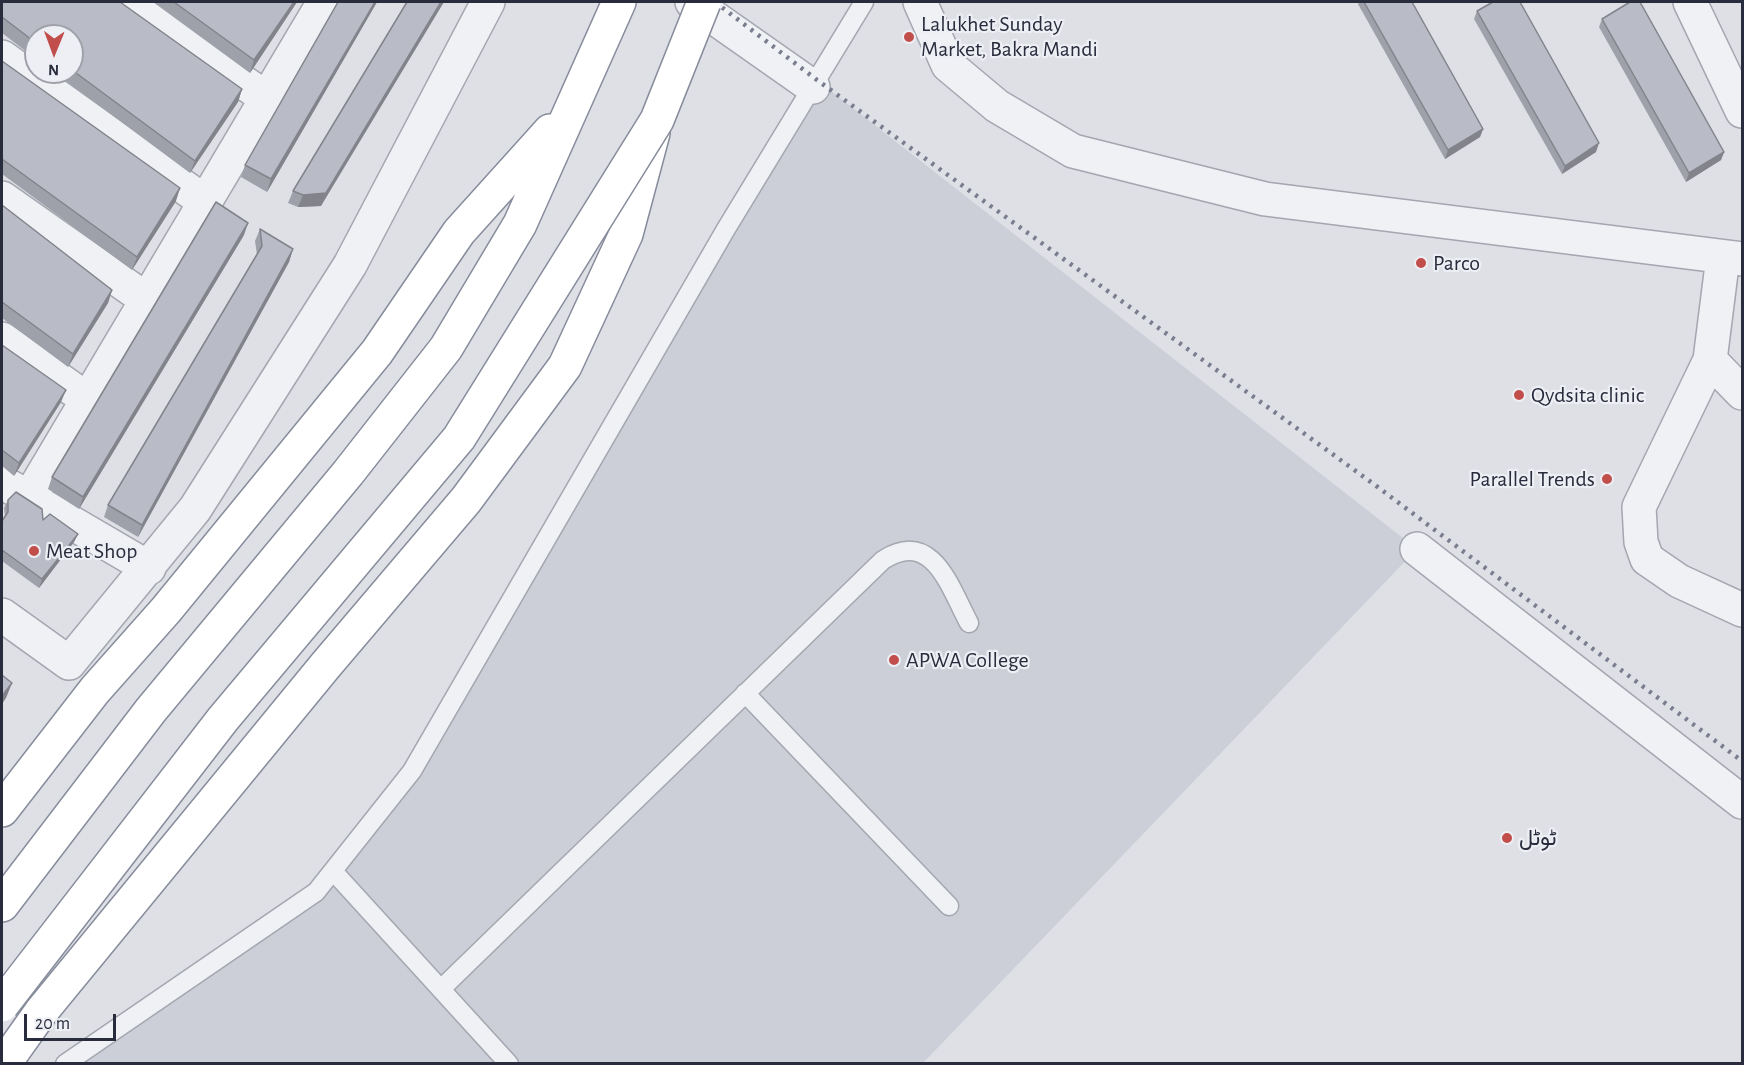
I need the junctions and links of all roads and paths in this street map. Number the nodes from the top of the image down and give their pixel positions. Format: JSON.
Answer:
{"nodes":[{"id":1,"x":128,"y":2,"type":"edge"},
{"id":2,"x":324,"y":2,"type":"edge"},
{"id":3,"x":489,"y":2,"type":"edge"},
{"id":4,"x":619,"y":2,"type":"edge"},
{"id":5,"x":692,"y":2,"type":"edge"},
{"id":6,"x":704,"y":2,"type":"edge"},
{"id":7,"x":864,"y":2,"type":"edge"},
{"id":8,"x":920,"y":2,"type":"edge"},
{"id":9,"x":1690,"y":2,"type":"edge"},
{"id":10,"x":2,"y":57,"type":"edge"},
{"id":11,"x":813,"y":87,"type":"junction"},
{"id":12,"x":266,"y":98,"type":"junction"},
{"id":13,"x":569,"y":110,"type":"junction"},
{"id":14,"x":1743,"y":111,"type":"edge"},
{"id":15,"x":657,"y":120,"type":"junction"},
{"id":16,"x":2,"y":198,"type":"edge"},
{"id":17,"x":205,"y":202,"type":"junction"},
{"id":18,"x":1733,"y":258,"type":"edge"},
{"id":19,"x":147,"y":300,"type":"junction"},
{"id":20,"x":2,"y":339,"type":"edge"},
{"id":21,"x":1710,"y":360,"type":"junction"},
{"id":22,"x":1743,"y":393,"type":"edge"},
{"id":23,"x":88,"y":400,"type":"junction"},
{"id":24,"x":2,"y":482,"type":"edge"},
{"id":25,"x":29,"y":498,"type":"junction"},
{"id":26,"x":1417,"y":549,"type":"dead end"},
{"id":27,"x":149,"y":568,"type":"junction"},
{"id":28,"x":1743,"y":610,"type":"edge"},
{"id":29,"x":2,"y":615,"type":"edge"},
{"id":30,"x":969,"y":623,"type":"dead end"},
{"id":31,"x":745,"y":693,"type":"junction"},
{"id":32,"x":1743,"y":802,"type":"edge"},
{"id":33,"x":2,"y":810,"type":"edge"},
{"id":34,"x":333,"y":871,"type":"junction"},
{"id":35,"x":2,"y":905,"type":"edge"},
{"id":36,"x":949,"y":906,"type":"dead end"},
{"id":37,"x":441,"y":989,"type":"junction"},
{"id":38,"x":2,"y":1005,"type":"edge"},
{"id":39,"x":4,"y":1064,"type":"edge"},
{"id":40,"x":65,"y":1064,"type":"edge"},
{"id":41,"x":510,"y":1064,"type":"edge"}],
"edges":[{"from":1,"to":12,"type":"street"},
{"from":2,"to":12,"type":"street"},
{"from":3,"to":27,"type":"street"},
{"from":4,"to":13,"type":"highway"},
{"from":5,"to":11,"type":"street"},
{"from":6,"to":15,"type":"highway","bridge":true},
{"from":7,"to":11,"type":"lane"},
{"from":8,"to":18,"type":"street"},
{"from":9,"to":14,"type":"street"},
{"from":10,"to":17,"type":"street"},
{"from":11,"to":34,"type":"lane"},
{"from":12,"to":17,"type":"street"},
{"from":13,"to":33,"type":"highway"},
{"from":13,"to":35,"type":"highway"},
{"from":15,"to":38,"type":"highway","bridge":true},
{"from":15,"to":39,"type":"highway","bridge":true},
{"from":16,"to":19,"type":"street"},
{"from":17,"to":19,"type":"street"},
{"from":18,"to":21,"type":"street"},
{"from":19,"to":23,"type":"street"},
{"from":20,"to":23,"type":"street"},
{"from":21,"to":22,"type":"street"},
{"from":21,"to":28,"type":"street"},
{"from":23,"to":25,"type":"street"},
{"from":24,"to":25,"type":"street"},
{"from":25,"to":27,"type":"street"},
{"from":26,"to":32,"type":"street"},
{"from":27,"to":29,"type":"street"},
{"from":30,"to":31,"type":"lane"},
{"from":31,"to":36,"type":"lane"},
{"from":31,"to":37,"type":"lane"},
{"from":34,"to":37,"type":"lane"},
{"from":34,"to":40,"type":"lane"},
{"from":37,"to":41,"type":"lane"}]}
